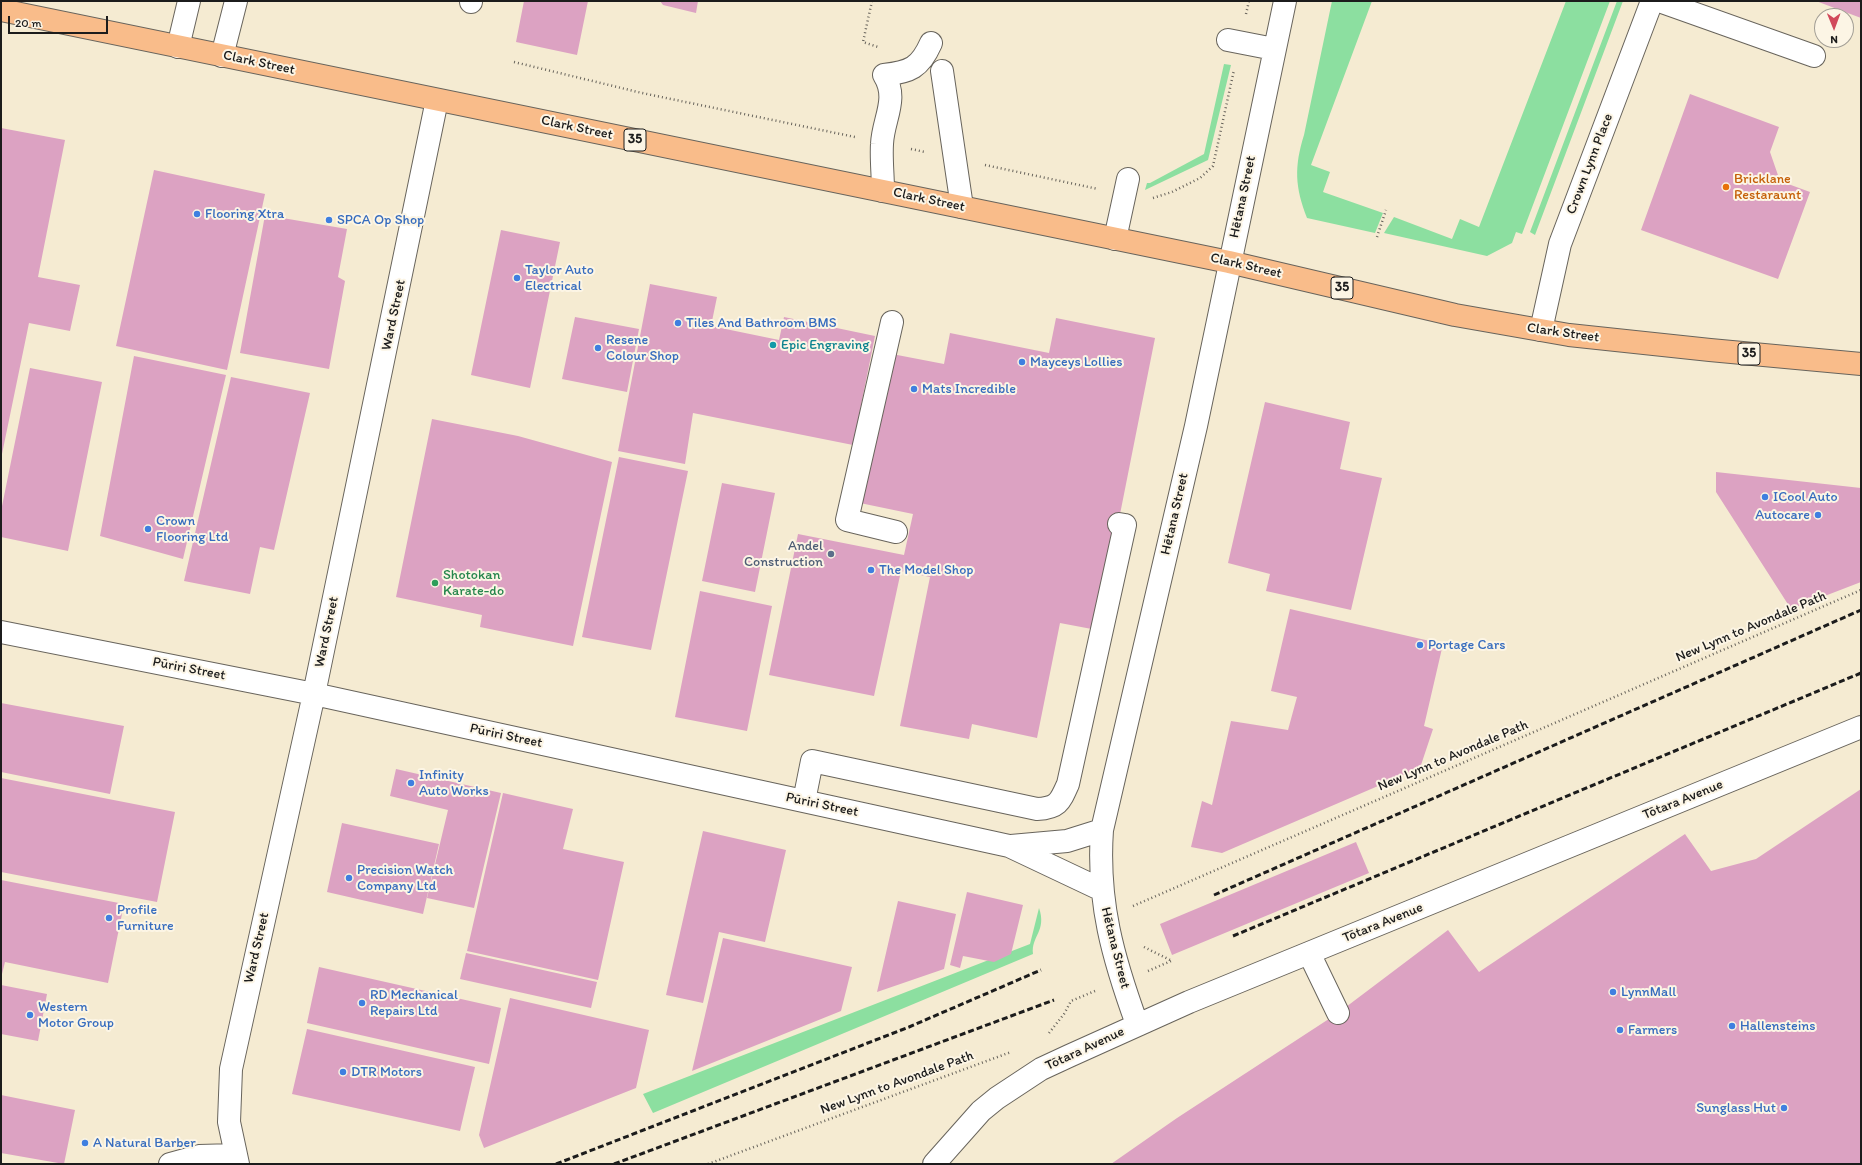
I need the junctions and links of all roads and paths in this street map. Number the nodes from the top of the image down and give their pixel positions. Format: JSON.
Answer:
{"nodes":[{"id":1,"x":189,"y":1,"type":"edge"},
{"id":2,"x":236,"y":1,"type":"edge"},
{"id":3,"x":872,"y":1,"type":"edge"},
{"id":4,"x":1284,"y":1,"type":"edge"},
{"id":5,"x":1652,"y":1,"type":"edge"},
{"id":6,"x":1659,"y":1,"type":"edge"},
{"id":7,"x":1,"y":10,"type":"edge"},
{"id":8,"x":1228,"y":40,"type":"dead end"},
{"id":9,"x":930,"y":44,"type":"dead end"},
{"id":10,"x":178,"y":47,"type":"junction"},
{"id":11,"x":884,"y":48,"type":"dead end"},
{"id":12,"x":1274,"y":49,"type":"junction"},
{"id":13,"x":222,"y":56,"type":"junction"},
{"id":14,"x":1814,"y":56,"type":"dead end"},
{"id":15,"x":942,"y":71,"type":"dead end"},
{"id":16,"x":437,"y":100,"type":"junction"},
{"id":17,"x":1128,"y":179,"type":"dead end"},
{"id":18,"x":883,"y":191,"type":"junction"},
{"id":19,"x":962,"y":207,"type":"junction"},
{"id":20,"x":1386,"y":210,"type":"dead end"},
{"id":21,"x":1377,"y":237,"type":"dead end"},
{"id":22,"x":1115,"y":239,"type":"junction"},
{"id":23,"x":1229,"y":262,"type":"junction"},
{"id":24,"x":892,"y":322,"type":"dead end"},
{"id":25,"x":1541,"y":330,"type":"junction"},
{"id":26,"x":1861,"y":364,"type":"edge"},
{"id":27,"x":1119,"y":524,"type":"dead end"},
{"id":28,"x":896,"y":532,"type":"dead end"},
{"id":29,"x":1861,"y":590,"type":"edge"},
{"id":30,"x":1,"y":632,"type":"edge"},
{"id":31,"x":314,"y":694,"type":"junction"},
{"id":32,"x":1861,"y":727,"type":"edge"},
{"id":33,"x":804,"y":801,"type":"junction"},
{"id":34,"x":1102,"y":830,"type":"junction"},
{"id":35,"x":1009,"y":846,"type":"junction"},
{"id":36,"x":1102,"y":890,"type":"junction"},
{"id":37,"x":1134,"y":913,"type":"dead end"},
{"id":38,"x":1142,"y":943,"type":"dead end"},
{"id":39,"x":1310,"y":953,"type":"junction"},
{"id":40,"x":1161,"y":966,"type":"dead end"},
{"id":41,"x":1075,"y":999,"type":"dead end"},
{"id":42,"x":1338,"y":1012,"type":"dead end"},
{"id":43,"x":1137,"y":1024,"type":"junction"},
{"id":44,"x":1046,"y":1037,"type":"dead end"},
{"id":45,"x":1018,"y":1049,"type":"dead end"},
{"id":46,"x":237,"y":1160,"type":"edge"},
{"id":47,"x":170,"y":1164,"type":"edge"},
{"id":48,"x":708,"y":1164,"type":"edge"},
{"id":49,"x":934,"y":1164,"type":"edge"}],
"edges":[{"from":1,"to":10,"type":"street"},
{"from":2,"to":13,"type":"street"},
{"from":3,"to":11,"type":"path"},
{"from":4,"to":12,"type":"street","name":"Hētana Street"},
{"from":5,"to":25,"type":"street","name":"Crown Lynn Place"},
{"from":6,"to":14,"type":"street"},
{"from":7,"to":10,"type":"main road","name":"Clark Street","number":"35"},
{"from":8,"to":12,"type":"street"},
{"from":9,"to":18,"type":"street"},
{"from":10,"to":13,"type":"main road","name":"Clark Street","number":"35"},
{"from":12,"to":23,"type":"street","name":"Hētana Street"},
{"from":13,"to":16,"type":"main road","name":"Clark Street","number":"35"},
{"from":15,"to":19,"type":"street"},
{"from":16,"to":18,"type":"main road","name":"Clark Street","number":"35"},
{"from":16,"to":31,"type":"street","name":"Ward Street"},
{"from":17,"to":22,"type":"street"},
{"from":18,"to":19,"type":"main road","name":"Clark Street","number":"35"},
{"from":19,"to":22,"type":"main road","name":"Clark Street","number":"35"},
{"from":20,"to":21,"type":"path"},
{"from":22,"to":23,"type":"main road","name":"Clark Street","number":"35"},
{"from":23,"to":25,"type":"main road","name":"Clark Street","number":"35"},
{"from":23,"to":34,"type":"street","name":"Hētana Street"},
{"from":24,"to":28,"type":"street"},
{"from":25,"to":26,"type":"main road","name":"Clark Street","number":"35"},
{"from":27,"to":33,"type":"street"},
{"from":29,"to":37,"type":"path","name":"New Lynn to Avondale Path"},
{"from":30,"to":31,"type":"street","name":"Pūriri Street"},
{"from":31,"to":33,"type":"street","name":"Pūriri Street"},
{"from":31,"to":46,"type":"street","name":"Ward Street"},
{"from":32,"to":39,"type":"street","name":"Tōtara Avenue"},
{"from":33,"to":35,"type":"street","name":"Pūriri Street"},
{"from":34,"to":35,"type":"street","name":"Pūriri Street"},
{"from":34,"to":36,"type":"street","name":"Hētana Street"},
{"from":35,"to":36,"type":"street","name":"Pūriri Street"},
{"from":36,"to":43,"type":"street","name":"Hētana Street"},
{"from":38,"to":40,"type":"path"},
{"from":39,"to":42,"type":"street"},
{"from":39,"to":43,"type":"street","name":"Tōtara Avenue"},
{"from":41,"to":44,"type":"path"},
{"from":43,"to":49,"type":"street","name":"Tōtara Avenue"},
{"from":45,"to":48,"type":"path","name":"New Lynn to Avondale Path"},
{"from":46,"to":47,"type":"street"}]}
